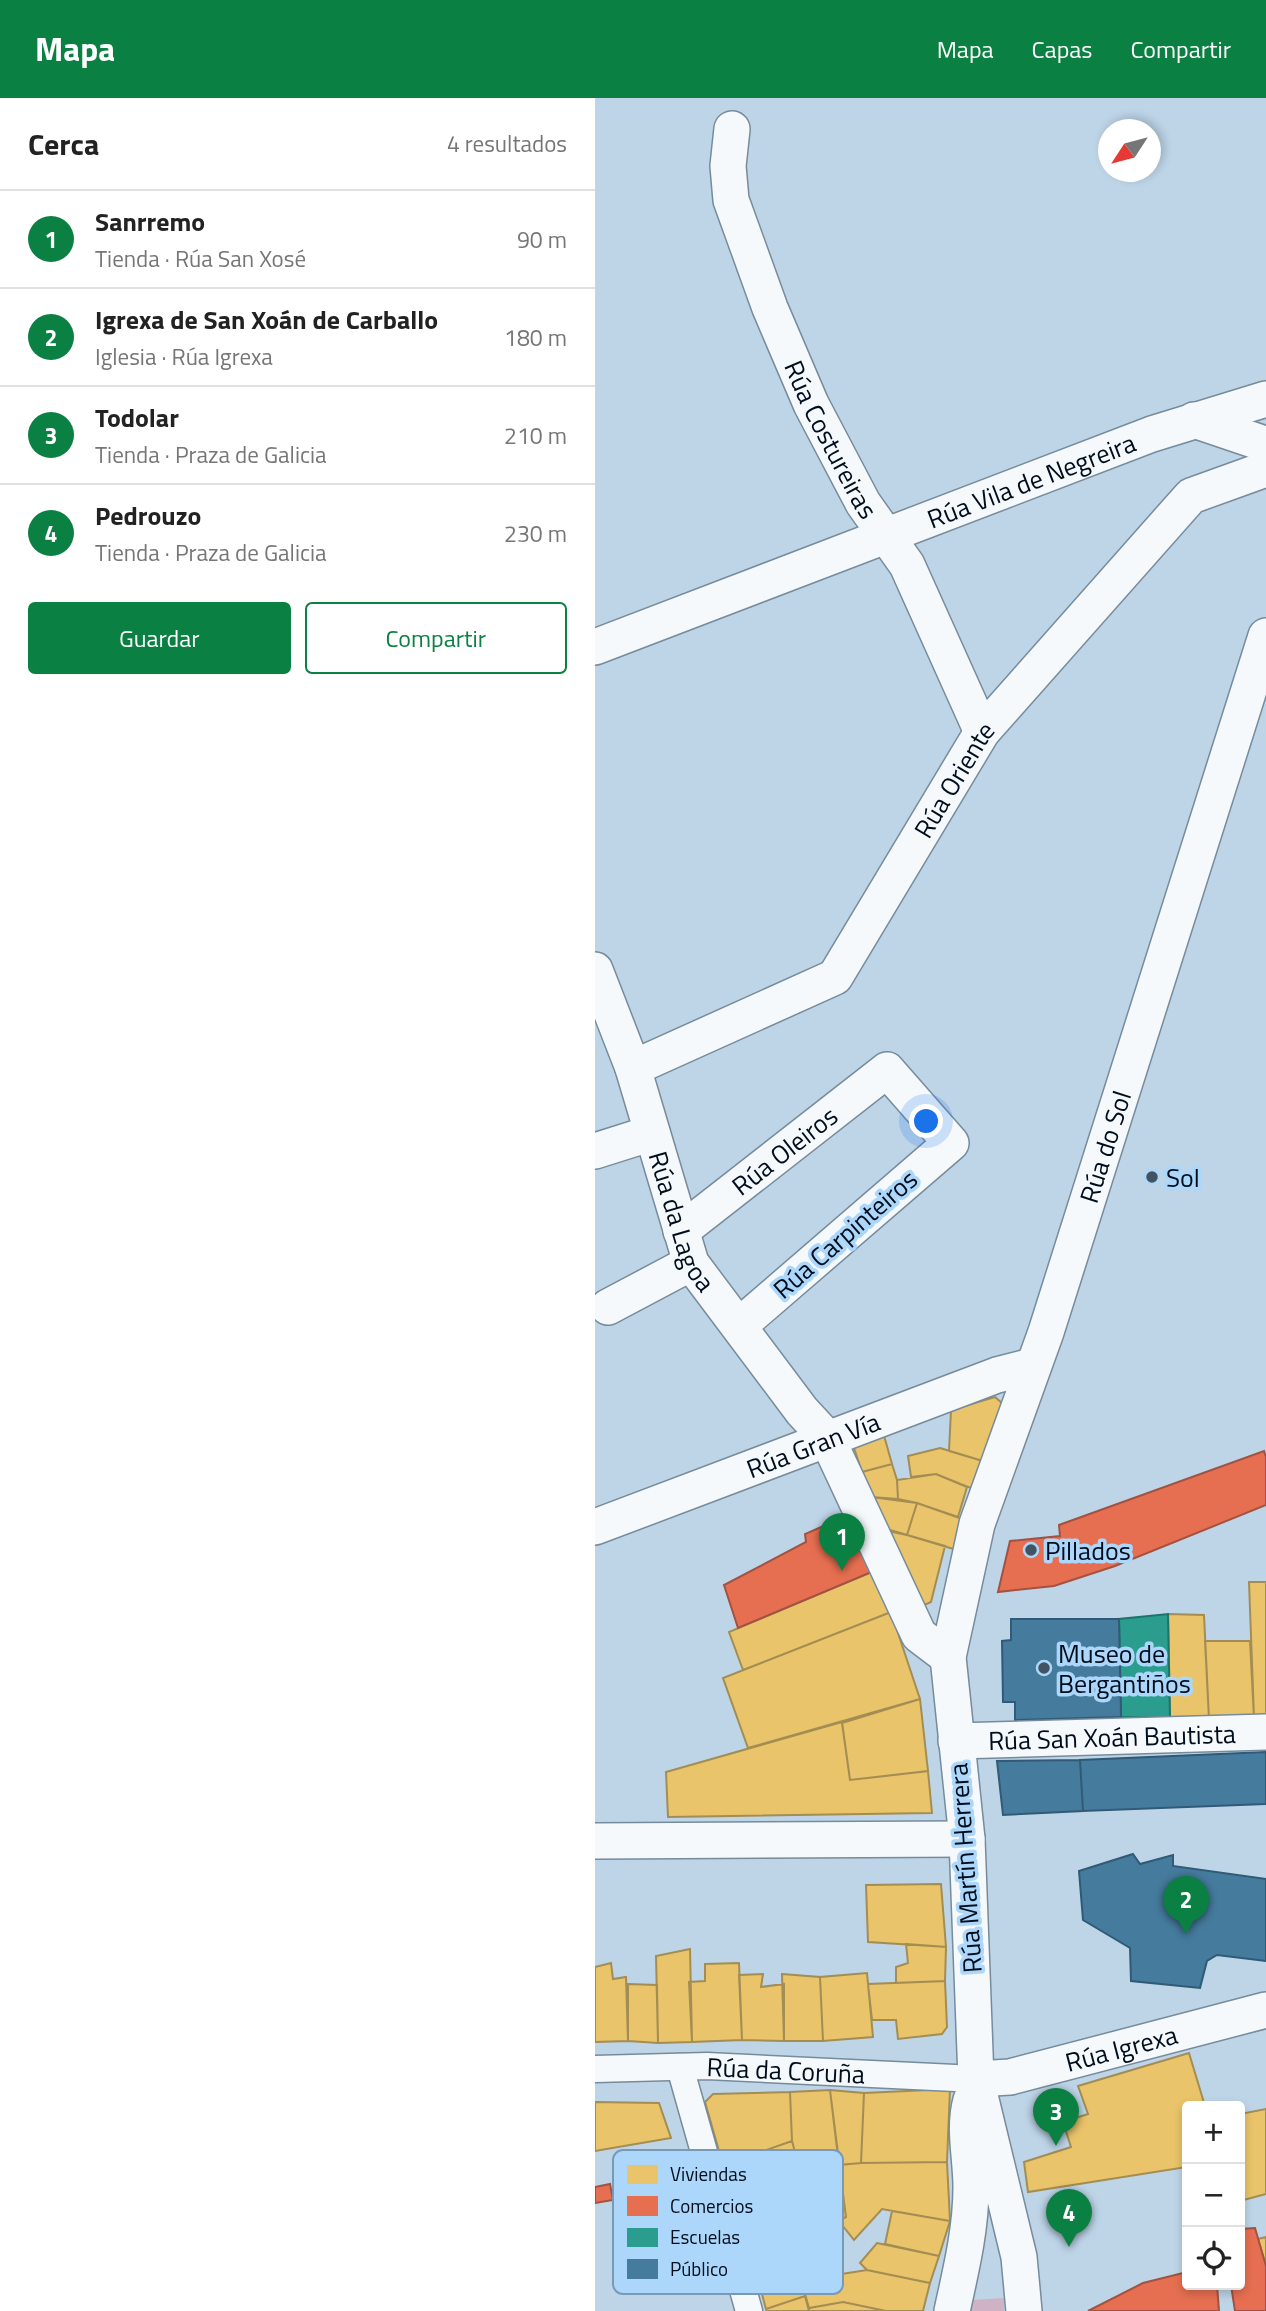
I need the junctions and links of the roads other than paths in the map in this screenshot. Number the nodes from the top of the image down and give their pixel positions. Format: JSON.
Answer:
{"nodes":[{"id":1,"x":732,"y":129,"type":"dead end"},
{"id":2,"x":1266,"y":401,"type":"edge"},
{"id":3,"x":1194,"y":420,"type":"junction"},
{"id":4,"x":1265,"y":453,"type":"edge"},
{"id":5,"x":887,"y":535,"type":"junction"},
{"id":6,"x":1266,"y":636,"type":"edge"},
{"id":7,"x":595,"y":647,"type":"edge"},
{"id":8,"x":982,"y":732,"type":"junction"},
{"id":9,"x":595,"y":971,"type":"edge"},
{"id":10,"x":633,"y":1068,"type":"junction"},
{"id":11,"x":887,"y":1070,"type":"joint"},
{"id":12,"x":652,"y":1133,"type":"junction"},
{"id":13,"x":595,"y":1151,"type":"edge"},
{"id":14,"x":686,"y":1247,"type":"junction"},
{"id":15,"x":608,"y":1307,"type":"dead end"},
{"id":16,"x":740,"y":1325,"type":"junction"},
{"id":17,"x":1032,"y":1366,"type":"junction"},
{"id":18,"x":827,"y":1438,"type":"junction"},
{"id":19,"x":595,"y":1527,"type":"edge"},
{"id":20,"x":948,"y":1657,"type":"junction"},
{"id":21,"x":1266,"y":1732,"type":"edge"},
{"id":22,"x":956,"y":1741,"type":"junction"},
{"id":23,"x":967,"y":1839,"type":"junction"},
{"id":24,"x":595,"y":1841,"type":"edge"},
{"id":25,"x":1266,"y":2010,"type":"edge"},
{"id":26,"x":680,"y":2067,"type":"junction"},
{"id":27,"x":595,"y":2069,"type":"edge"},
{"id":28,"x":976,"y":2079,"type":"junction"},
{"id":29,"x":703,"y":2150,"type":"edge"},
{"id":30,"x":966,"y":2249,"type":"junction"},
{"id":31,"x":1020,"y":2257,"type":"junction"},
{"id":32,"x":744,"y":2294,"type":"edge"},
{"id":33,"x":749,"y":2311,"type":"edge"},
{"id":34,"x":952,"y":2311,"type":"edge"},
{"id":35,"x":1024,"y":2311,"type":"edge"}],
"edges":[{"from":1,"to":5,"type":"street","name":"Rúa Costureiras"},
{"from":2,"to":3,"type":"street","name":"Rúa Vila de Negreira"},
{"from":2,"to":4,"type":"street"},
{"from":3,"to":4,"type":"street"},
{"from":3,"to":5,"type":"street","name":"Rúa Vila de Negreira"},
{"from":4,"to":8,"type":"street","name":"Rúa Oriente"},
{"from":5,"to":7,"type":"street","name":"Rúa Vila de Negreira"},
{"from":5,"to":8,"type":"street","name":"Rúa Costureiras"},
{"from":6,"to":17,"type":"street","name":"Rúa do Sol"},
{"from":8,"to":10,"type":"street","name":"Rúa Oriente"},
{"from":9,"to":10,"type":"street","name":"Rúa da Lagoa"},
{"from":10,"to":12,"type":"street","name":"Rúa da Lagoa"},
{"from":11,"to":14,"type":"street","name":"Rúa Oleiros"},
{"from":11,"to":16,"type":"street","name":"Rúa Carpinteiros"},
{"from":12,"to":13,"type":"street"},
{"from":12,"to":14,"type":"street","name":"Rúa da Lagoa"},
{"from":14,"to":15,"type":"street","name":"Rúa Oleiros"},
{"from":14,"to":16,"type":"street","name":"Rúa da Lagoa"},
{"from":16,"to":18,"type":"street","name":"Rúa da Lagoa"},
{"from":17,"to":18,"type":"street","name":"Rúa Gran Vía"},
{"from":17,"to":20,"type":"street","name":"Rúa do Sol"},
{"from":18,"to":19,"type":"street","name":"Rúa Gran Vía"},
{"from":18,"to":20,"type":"street","name":"Rúa da Lagoa"},
{"from":20,"to":22,"type":"street","name":"Rúa Martín Herrera"},
{"from":21,"to":22,"type":"street","name":"Rúa San Xoán Bautista"},
{"from":22,"to":23,"type":"street","name":"Rúa Martín Herrera"},
{"from":23,"to":24,"type":"street"},
{"from":23,"to":28,"type":"street","name":"Rúa Martín Herrera"},
{"from":25,"to":28,"type":"street","name":"Rúa Igrexa"},
{"from":26,"to":27,"type":"street","name":"Rúa da Coruña"},
{"from":26,"to":28,"type":"street","name":"Rúa da Coruña"},
{"from":26,"to":29,"type":"street"},
{"from":28,"to":30,"type":"street"},
{"from":28,"to":31,"type":"street"},
{"from":30,"to":31,"type":"street"},
{"from":30,"to":34,"type":"street"},
{"from":31,"to":35,"type":"street"},
{"from":32,"to":33,"type":"street"}]}
